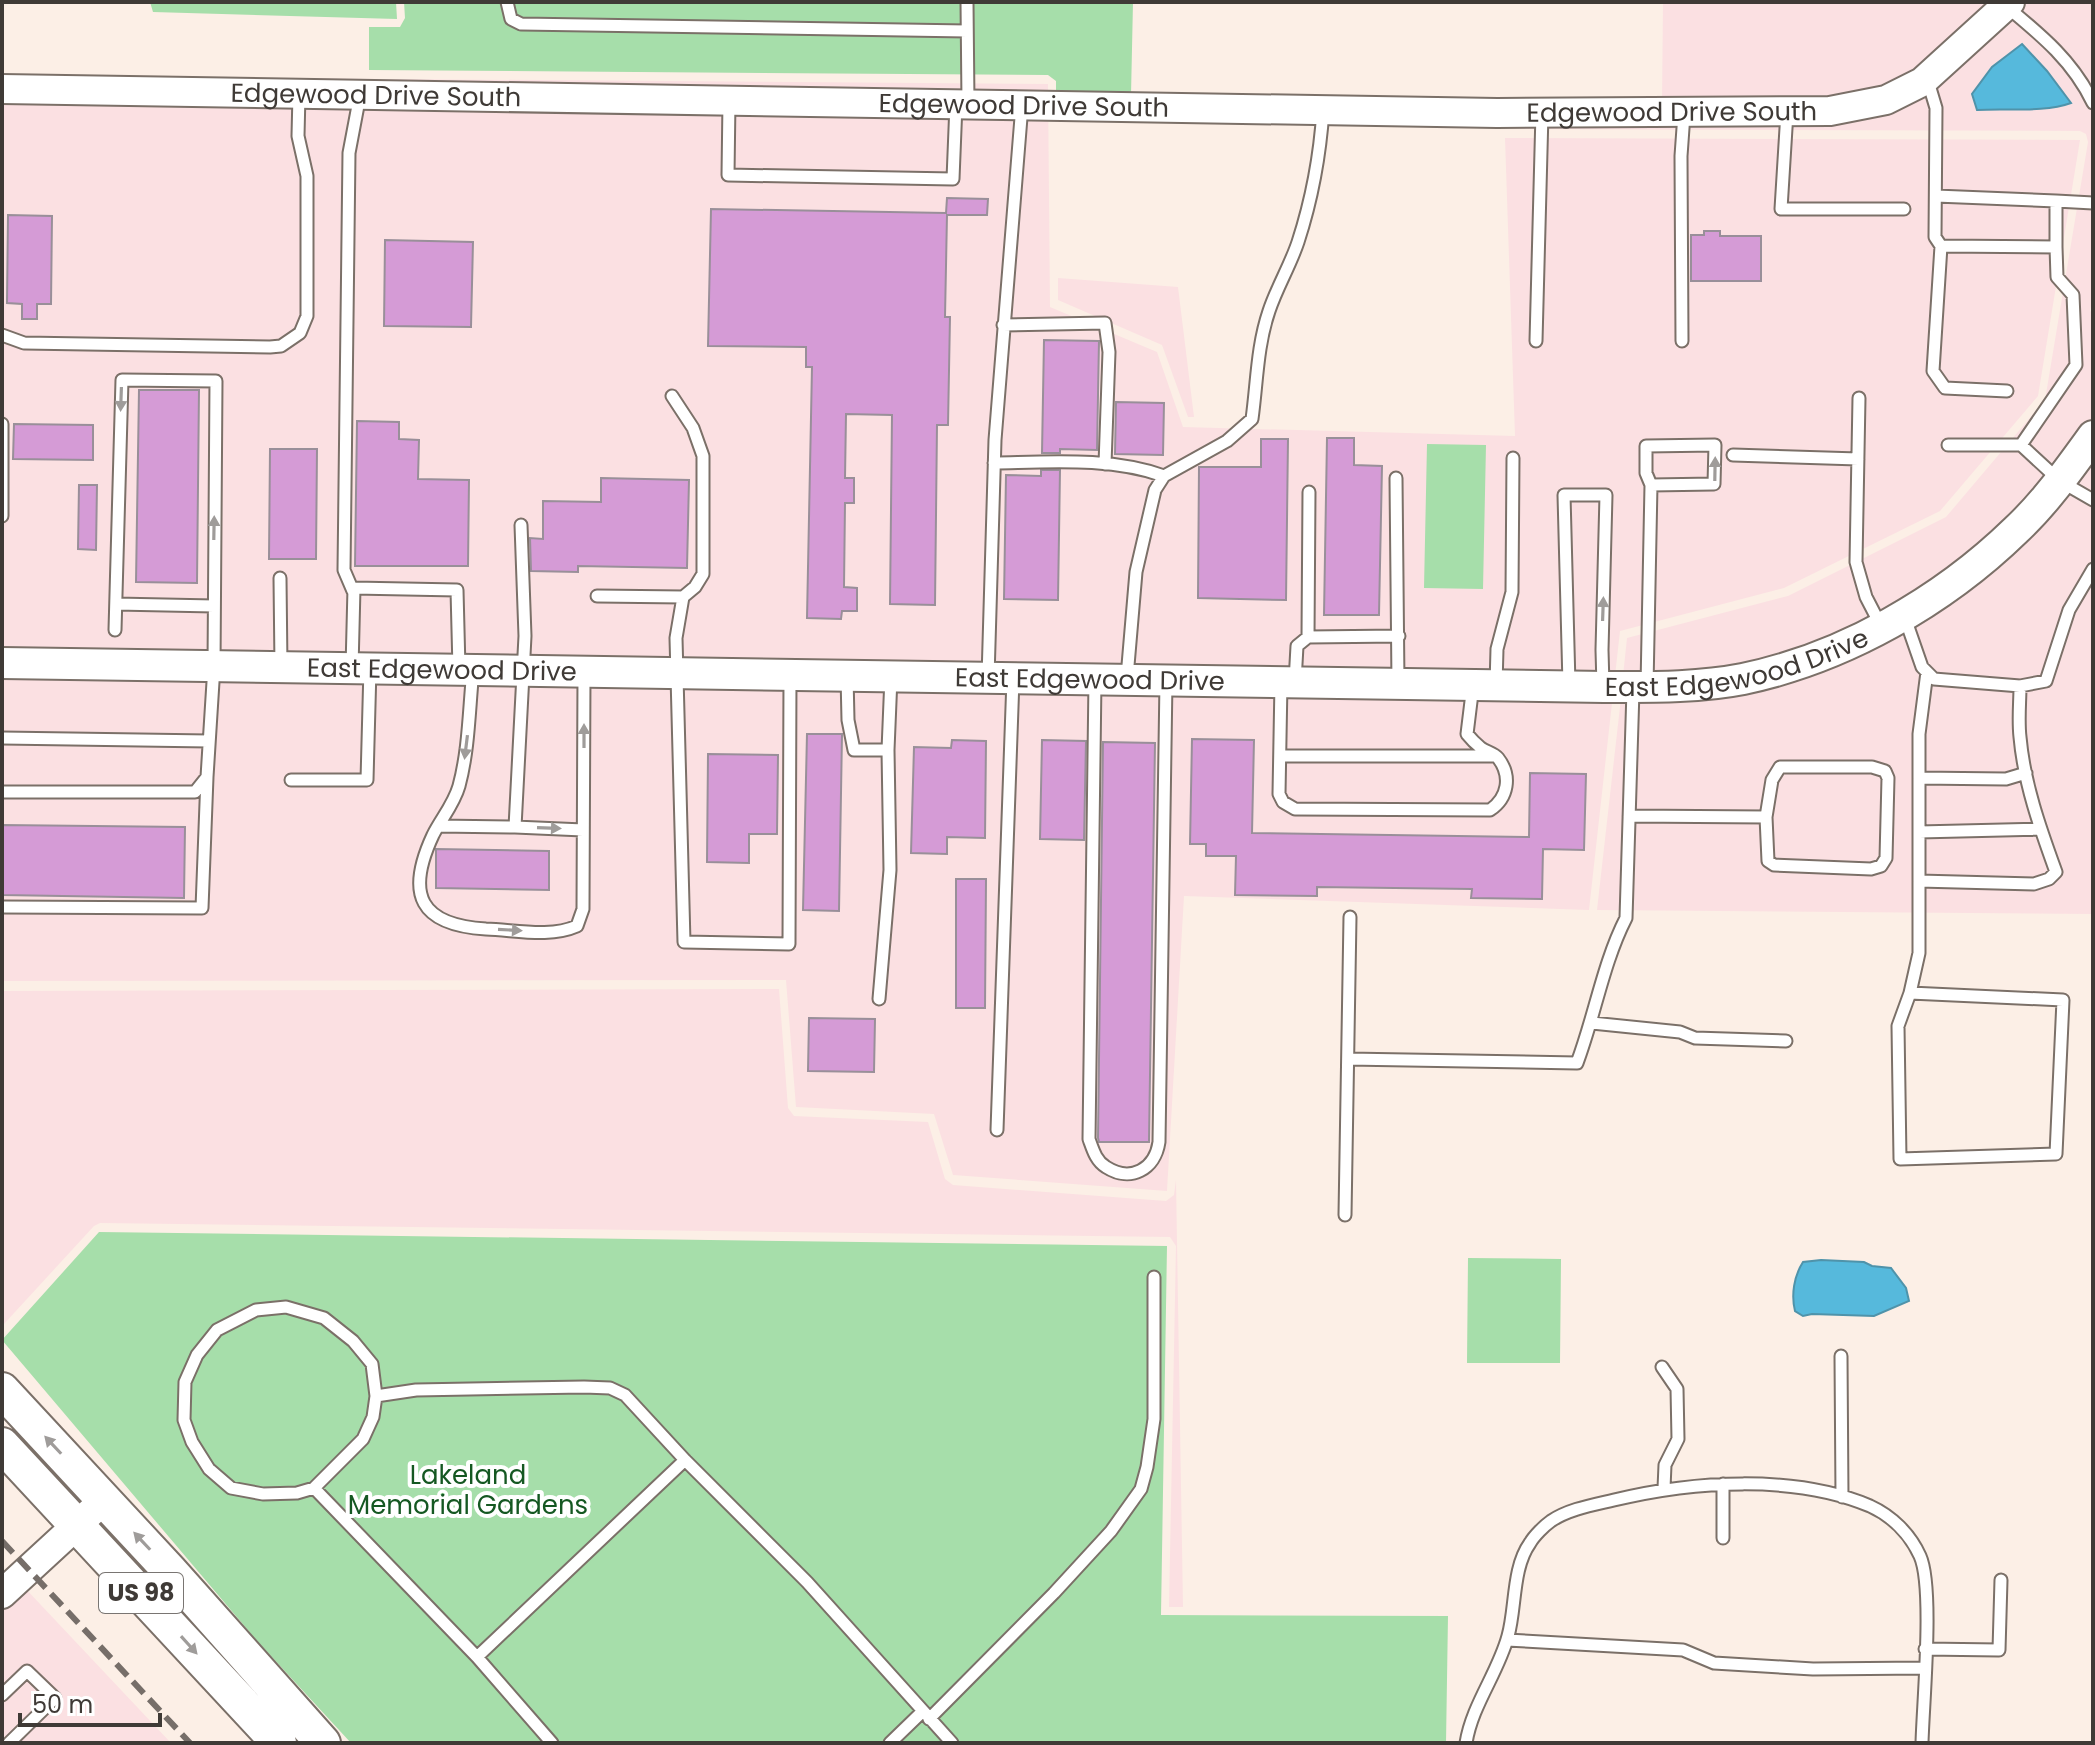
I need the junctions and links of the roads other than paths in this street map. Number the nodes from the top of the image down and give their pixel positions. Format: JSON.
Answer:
{"nodes":[{"id":1,"x":507,"y":2,"type":"edge"},
{"id":2,"x":967,"y":2,"type":"edge"},
{"id":3,"x":2006,"y":3,"type":"edge"},
{"id":4,"x":967,"y":31,"type":"junction"},
{"id":5,"x":1927,"y":78,"type":"junction"},
{"id":6,"x":2,"y":89,"type":"edge"},
{"id":7,"x":299,"y":94,"type":"junction"},
{"id":8,"x":360,"y":95,"type":"junction"},
{"id":9,"x":729,"y":100,"type":"junction"},
{"id":10,"x":2093,"y":103,"type":"edge"},
{"id":11,"x":962,"y":104,"type":"junction"},
{"id":12,"x":1022,"y":105,"type":"junction"},
{"id":13,"x":1324,"y":110,"type":"junction"},
{"id":14,"x":1787,"y":112,"type":"junction"},
{"id":15,"x":1542,"y":113,"type":"junction"},
{"id":16,"x":1684,"y":113,"type":"junction"},
{"id":17,"x":1936,"y":196,"type":"junction"},
{"id":18,"x":2056,"y":201,"type":"junction"},
{"id":19,"x":2093,"y":203,"type":"edge"},
{"id":20,"x":1904,"y":209,"type":"dead end"},
{"id":21,"x":1941,"y":246,"type":"junction"},
{"id":22,"x":2056,"y":247,"type":"junction"},
{"id":23,"x":1003,"y":325,"type":"junction"},
{"id":24,"x":2,"y":335,"type":"edge"},
{"id":25,"x":1536,"y":341,"type":"dead end"},
{"id":26,"x":1682,"y":341,"type":"dead end"},
{"id":27,"x":2007,"y":391,"type":"dead end"},
{"id":28,"x":672,"y":396,"type":"dead end"},
{"id":29,"x":1859,"y":398,"type":"dead end"},
{"id":30,"x":2,"y":424,"type":"edge"},
{"id":31,"x":2093,"y":436,"type":"edge"},
{"id":32,"x":1948,"y":445,"type":"dead end"},
{"id":33,"x":2021,"y":445,"type":"junction"},
{"id":34,"x":1733,"y":455,"type":"dead end"},
{"id":35,"x":1513,"y":458,"type":"dead end"},
{"id":36,"x":1858,"y":459,"type":"junction"},
{"id":37,"x":994,"y":463,"type":"junction"},
{"id":38,"x":1105,"y":464,"type":"junction"},
{"id":39,"x":1164,"y":476,"type":"junction"},
{"id":40,"x":1396,"y":478,"type":"dead end"},
{"id":41,"x":2060,"y":481,"type":"junction"},
{"id":42,"x":1651,"y":485,"type":"junction"},
{"id":43,"x":1309,"y":492,"type":"dead end"},
{"id":44,"x":2093,"y":500,"type":"edge"},
{"id":45,"x":2,"y":516,"type":"edge"},
{"id":46,"x":521,"y":525,"type":"dead end"},
{"id":47,"x":2093,"y":569,"type":"edge"},
{"id":48,"x":280,"y":578,"type":"dead end"},
{"id":49,"x":353,"y":591,"type":"junction"},
{"id":50,"x":597,"y":596,"type":"dead end"},
{"id":51,"x":683,"y":597,"type":"junction"},
{"id":52,"x":116,"y":604,"type":"junction"},
{"id":53,"x":214,"y":606,"type":"junction"},
{"id":54,"x":1892,"y":621,"type":"junction"},
{"id":55,"x":115,"y":630,"type":"dead end"},
{"id":56,"x":1399,"y":636,"type":"junction"},
{"id":57,"x":1308,"y":637,"type":"junction"},
{"id":58,"x":2,"y":663,"type":"edge"},
{"id":59,"x":214,"y":666,"type":"junction"},
{"id":60,"x":281,"y":667,"type":"junction"},
{"id":61,"x":361,"y":668,"type":"junction"},
{"id":62,"x":466,"y":670,"type":"junction"},
{"id":63,"x":522,"y":671,"type":"junction"},
{"id":64,"x":584,"y":672,"type":"junction"},
{"id":65,"x":1927,"y":672,"type":"junction"},
{"id":66,"x":676,"y":673,"type":"junction"},
{"id":67,"x":790,"y":674,"type":"junction"},
{"id":68,"x":847,"y":675,"type":"junction"},
{"id":69,"x":891,"y":676,"type":"junction"},
{"id":70,"x":1000,"y":678,"type":"junction"},
{"id":71,"x":1095,"y":679,"type":"junction"},
{"id":72,"x":1127,"y":680,"type":"junction"},
{"id":73,"x":1166,"y":681,"type":"junction"},
{"id":74,"x":1288,"y":682,"type":"junction"},
{"id":75,"x":1398,"y":684,"type":"junction"},
{"id":76,"x":1485,"y":685,"type":"junction"},
{"id":77,"x":1569,"y":686,"type":"junction"},
{"id":78,"x":2020,"y":686,"type":"junction"},
{"id":79,"x":1628,"y":687,"type":"junction"},
{"id":80,"x":2,"y":738,"type":"edge"},
{"id":81,"x":209,"y":741,"type":"junction"},
{"id":82,"x":888,"y":750,"type":"junction"},
{"id":83,"x":1281,"y":756,"type":"junction"},
{"id":84,"x":1497,"y":756,"type":"junction"},
{"id":85,"x":2026,"y":773,"type":"junction"},
{"id":86,"x":207,"y":777,"type":"junction"},
{"id":87,"x":1919,"y":778,"type":"junction"},
{"id":88,"x":291,"y":780,"type":"dead end"},
{"id":89,"x":2,"y":792,"type":"edge"},
{"id":90,"x":1629,"y":816,"type":"junction"},
{"id":91,"x":1766,"y":817,"type":"junction"},
{"id":92,"x":438,"y":826,"type":"junction"},
{"id":93,"x":515,"y":827,"type":"junction"},
{"id":94,"x":2040,"y":829,"type":"junction"},
{"id":95,"x":583,"y":830,"type":"junction"},
{"id":96,"x":1919,"y":832,"type":"junction"},
{"id":97,"x":1919,"y":881,"type":"junction"},
{"id":98,"x":2,"y":907,"type":"edge"},
{"id":99,"x":1350,"y":917,"type":"dead end"},
{"id":100,"x":1910,"y":993,"type":"junction"},
{"id":101,"x":879,"y":999,"type":"dead end"},
{"id":102,"x":1592,"y":1023,"type":"junction"},
{"id":103,"x":1786,"y":1041,"type":"dead end"},
{"id":104,"x":1348,"y":1059,"type":"junction"},
{"id":105,"x":997,"y":1130,"type":"dead end"},
{"id":106,"x":1345,"y":1215,"type":"dead end"},
{"id":107,"x":1154,"y":1277,"type":"dead end"},
{"id":108,"x":1841,"y":1356,"type":"dead end"},
{"id":109,"x":1662,"y":1367,"type":"dead end"},
{"id":110,"x":2,"y":1390,"type":"edge"},
{"id":111,"x":376,"y":1396,"type":"junction"},
{"id":112,"x":2,"y":1445,"type":"edge"},
{"id":113,"x":685,"y":1460,"type":"junction"},
{"id":114,"x":1723,"y":1484,"type":"junction"},
{"id":115,"x":314,"y":1488,"type":"junction"},
{"id":116,"x":1664,"y":1488,"type":"junction"},
{"id":117,"x":1842,"y":1497,"type":"junction"},
{"id":118,"x":104,"y":1500,"type":"junction"},
{"id":119,"x":77,"y":1526,"type":"junction"},
{"id":120,"x":1723,"y":1538,"type":"dead end"},
{"id":121,"x":2001,"y":1580,"type":"dead end"},
{"id":122,"x":2,"y":1594,"type":"edge"},
{"id":123,"x":1507,"y":1640,"type":"junction"},
{"id":124,"x":1925,"y":1649,"type":"junction"},
{"id":125,"x":477,"y":1657,"type":"junction"},
{"id":126,"x":1924,"y":1668,"type":"junction"},
{"id":127,"x":2,"y":1695,"type":"edge"},
{"id":128,"x":926,"y":1715,"type":"junction"},
{"id":129,"x":9,"y":1743,"type":"edge"},
{"id":130,"x":279,"y":1743,"type":"edge"},
{"id":131,"x":323,"y":1743,"type":"edge"},
{"id":132,"x":552,"y":1743,"type":"edge"},
{"id":133,"x":890,"y":1743,"type":"edge"},
{"id":134,"x":952,"y":1743,"type":"edge"},
{"id":135,"x":1466,"y":1743,"type":"edge"},
{"id":136,"x":1922,"y":1743,"type":"edge"}],
"edges":[{"from":1,"to":4,"type":"lane"},
{"from":2,"to":4,"type":"lane"},
{"from":3,"to":5,"type":"street","name":"Edgewood Drive South"},
{"from":3,"to":10,"type":"lane"},
{"from":4,"to":11,"type":"lane"},
{"from":5,"to":14,"type":"street","name":"Edgewood Drive South"},
{"from":5,"to":17,"type":"lane"},
{"from":6,"to":7,"type":"street","name":"Edgewood Drive South"},
{"from":7,"to":8,"type":"street","name":"Edgewood Drive South"},
{"from":7,"to":24,"type":"lane"},
{"from":8,"to":9,"type":"street","name":"Edgewood Drive South"},
{"from":8,"to":49,"type":"lane"},
{"from":9,"to":11,"type":"street","name":"Edgewood Drive South"},
{"from":9,"to":11,"type":"lane"},
{"from":11,"to":12,"type":"street","name":"Edgewood Drive South"},
{"from":12,"to":13,"type":"street","name":"Edgewood Drive South"},
{"from":12,"to":23,"type":"lane"},
{"from":13,"to":15,"type":"street","name":"Edgewood Drive South"},
{"from":13,"to":39,"type":"lane"},
{"from":14,"to":16,"type":"street","name":"Edgewood Drive South"},
{"from":14,"to":20,"type":"lane"},
{"from":15,"to":16,"type":"street","name":"Edgewood Drive South"},
{"from":15,"to":25,"type":"lane"},
{"from":16,"to":26,"type":"lane"},
{"from":17,"to":18,"type":"lane"},
{"from":17,"to":21,"type":"lane"},
{"from":18,"to":19,"type":"lane"},
{"from":18,"to":22,"type":"lane"},
{"from":21,"to":22,"type":"lane"},
{"from":21,"to":27,"type":"lane"},
{"from":22,"to":33,"type":"lane"},
{"from":23,"to":37,"type":"lane"},
{"from":23,"to":38,"type":"lane"},
{"from":28,"to":51,"type":"lane"},
{"from":29,"to":36,"type":"lane"},
{"from":30,"to":45,"type":"lane"},
{"from":31,"to":41,"type":"main road","name":"East Edgewood Drive"},
{"from":32,"to":33,"type":"lane"},
{"from":33,"to":41,"type":"lane"},
{"from":34,"to":36,"type":"lane"},
{"from":35,"to":76,"type":"lane"},
{"from":36,"to":54,"type":"lane"},
{"from":37,"to":38,"type":"lane"},
{"from":37,"to":70,"type":"lane"},
{"from":38,"to":39,"type":"lane"},
{"from":39,"to":72,"type":"lane"},
{"from":40,"to":56,"type":"lane"},
{"from":41,"to":44,"type":"lane"},
{"from":41,"to":54,"type":"main road","name":"East Edgewood Drive"},
{"from":42,"to":42,"type":"lane","one_way":true},
{"from":42,"to":79,"type":"lane"},
{"from":43,"to":57,"type":"lane"},
{"from":46,"to":63,"type":"lane"},
{"from":47,"to":78,"type":"lane"},
{"from":48,"to":60,"type":"lane"},
{"from":49,"to":61,"type":"lane"},
{"from":49,"to":62,"type":"lane"},
{"from":50,"to":51,"type":"lane"},
{"from":51,"to":66,"type":"lane"},
{"from":52,"to":53,"type":"lane"},
{"from":53,"to":52,"type":"lane","one_way":true},
{"from":52,"to":55,"type":"lane"},
{"from":53,"to":59,"type":"lane"},
{"from":54,"to":65,"type":"lane"},
{"from":54,"to":79,"type":"main road","name":"East Edgewood Drive"},
{"from":56,"to":57,"type":"lane"},
{"from":56,"to":75,"type":"lane"},
{"from":57,"to":74,"type":"lane"},
{"from":58,"to":59,"type":"main road","name":"East Edgewood Drive"},
{"from":59,"to":60,"type":"main road","name":"East Edgewood Drive"},
{"from":59,"to":81,"type":"lane"},
{"from":60,"to":61,"type":"main road","name":"East Edgewood Drive"},
{"from":61,"to":62,"type":"main road","name":"East Edgewood Drive"},
{"from":61,"to":88,"type":"lane"},
{"from":62,"to":63,"type":"main road","name":"East Edgewood Drive"},
{"from":62,"to":92,"type":"lane","one_way":true},
{"from":63,"to":64,"type":"main road","name":"East Edgewood Drive"},
{"from":63,"to":93,"type":"lane"},
{"from":64,"to":66,"type":"main road","name":"East Edgewood Drive"},
{"from":95,"to":64,"type":"lane","one_way":true},
{"from":65,"to":78,"type":"lane"},
{"from":65,"to":87,"type":"lane"},
{"from":66,"to":67,"type":"main road","name":"East Edgewood Drive"},
{"from":66,"to":67,"type":"lane"},
{"from":67,"to":68,"type":"main road","name":"East Edgewood Drive"},
{"from":68,"to":69,"type":"main road","name":"East Edgewood Drive"},
{"from":68,"to":82,"type":"lane"},
{"from":69,"to":70,"type":"main road","name":"East Edgewood Drive"},
{"from":69,"to":82,"type":"lane"},
{"from":70,"to":71,"type":"main road","name":"East Edgewood Drive"},
{"from":70,"to":105,"type":"lane"},
{"from":71,"to":72,"type":"main road","name":"East Edgewood Drive"},
{"from":71,"to":73,"type":"lane"},
{"from":72,"to":73,"type":"main road","name":"East Edgewood Drive"},
{"from":73,"to":74,"type":"main road","name":"East Edgewood Drive"},
{"from":74,"to":75,"type":"main road","name":"East Edgewood Drive"},
{"from":74,"to":83,"type":"lane"},
{"from":75,"to":76,"type":"main road","name":"East Edgewood Drive"},
{"from":76,"to":77,"type":"main road","name":"East Edgewood Drive"},
{"from":76,"to":84,"type":"lane"},
{"from":77,"to":79,"type":"main road","name":"East Edgewood Drive"},
{"from":79,"to":77,"type":"lane","one_way":true},
{"from":78,"to":85,"type":"lane"},
{"from":79,"to":90,"type":"lane"},
{"from":80,"to":81,"type":"lane"},
{"from":81,"to":86,"type":"lane"},
{"from":82,"to":101,"type":"lane"},
{"from":83,"to":84,"type":"lane"},
{"from":83,"to":84,"type":"lane"},
{"from":85,"to":87,"type":"lane"},
{"from":85,"to":94,"type":"lane"},
{"from":86,"to":89,"type":"lane"},
{"from":86,"to":98,"type":"lane"},
{"from":87,"to":96,"type":"lane"},
{"from":90,"to":91,"type":"lane"},
{"from":90,"to":102,"type":"lane"},
{"from":91,"to":91,"type":"lane"},
{"from":92,"to":93,"type":"lane"},
{"from":92,"to":95,"type":"lane","one_way":true},
{"from":93,"to":95,"type":"lane","one_way":true},
{"from":94,"to":96,"type":"lane"},
{"from":94,"to":97,"type":"lane"},
{"from":96,"to":97,"type":"lane"},
{"from":97,"to":100,"type":"lane"},
{"from":99,"to":104,"type":"lane"},
{"from":100,"to":100,"type":"lane"},
{"from":102,"to":103,"type":"lane"},
{"from":102,"to":104,"type":"lane"},
{"from":104,"to":106,"type":"lane"},
{"from":107,"to":128,"type":"lane"},
{"from":108,"to":117,"type":"lane"},
{"from":109,"to":116,"type":"lane"},
{"from":118,"to":110,"type":"main road","number":"US 98","one_way":true},
{"from":111,"to":113,"type":"lane"},
{"from":111,"to":115,"type":"lane"},
{"from":111,"to":115,"type":"lane"},
{"from":112,"to":119,"type":"main road","number":"US 98"},
{"from":113,"to":125,"type":"lane"},
{"from":113,"to":128,"type":"lane"},
{"from":114,"to":116,"type":"lane"},
{"from":114,"to":117,"type":"lane"},
{"from":114,"to":120,"type":"lane"},
{"from":115,"to":125,"type":"lane"},
{"from":116,"to":123,"type":"lane"},
{"from":117,"to":124,"type":"lane"},
{"from":118,"to":119,"type":"street"},
{"from":131,"to":118,"type":"main road","number":"US 98","one_way":true},
{"from":119,"to":122,"type":"street"},
{"from":119,"to":130,"type":"main road","number":"US 98","one_way":true},
{"from":121,"to":124,"type":"lane"},
{"from":123,"to":126,"type":"lane"},
{"from":123,"to":135,"type":"lane"},
{"from":124,"to":126,"type":"lane"},
{"from":125,"to":132,"type":"lane"},
{"from":126,"to":136,"type":"lane"},
{"from":127,"to":129,"type":"lane"},
{"from":128,"to":133,"type":"lane"},
{"from":128,"to":134,"type":"lane"}]}
